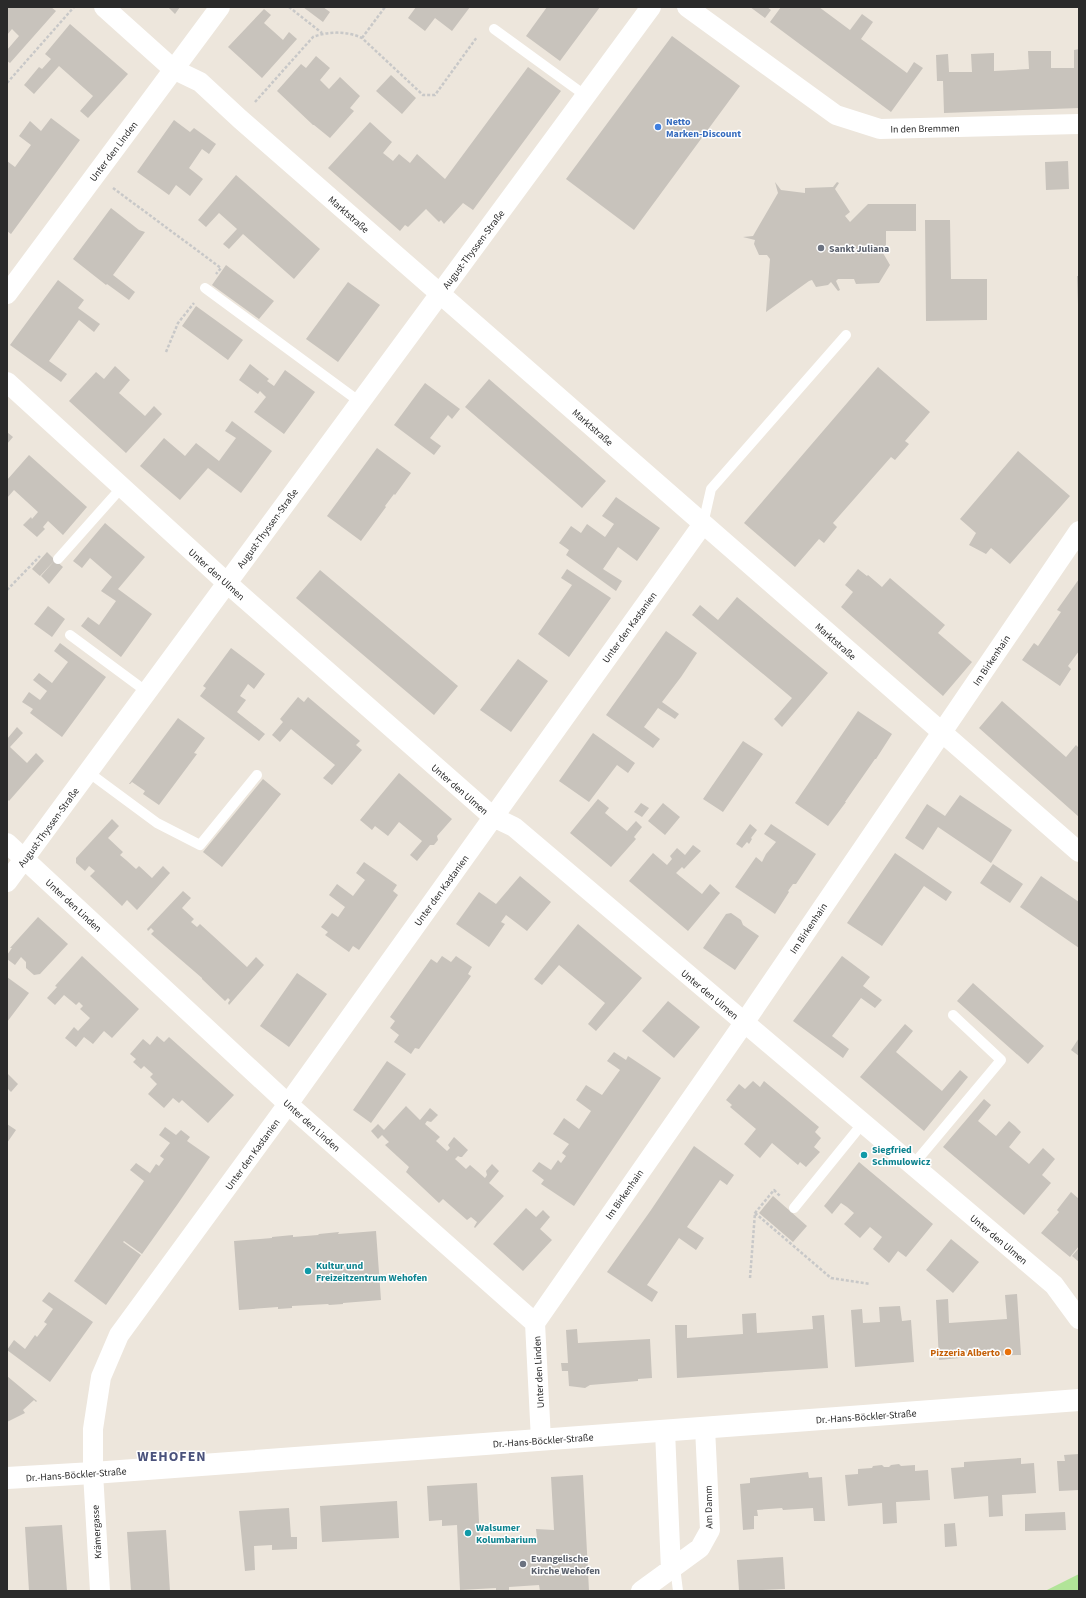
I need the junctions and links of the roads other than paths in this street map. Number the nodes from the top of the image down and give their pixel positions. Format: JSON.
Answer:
{"nodes":[{"id":1,"x":104,"y":7,"type":"edge"},
{"id":2,"x":220,"y":7,"type":"edge"},
{"id":3,"x":651,"y":7,"type":"edge"},
{"id":4,"x":687,"y":7,"type":"edge"},
{"id":5,"x":494,"y":29,"type":"road end"},
{"id":6,"x":173,"y":69,"type":"junction"},
{"id":7,"x":586,"y":96,"type":"junction"},
{"id":8,"x":1079,"y":124,"type":"edge"},
{"id":9,"x":205,"y":288,"type":"road end"},
{"id":10,"x":440,"y":293,"type":"junction"},
{"id":11,"x":7,"y":294,"type":"edge"},
{"id":12,"x":846,"y":335,"type":"dead end"},
{"id":13,"x":7,"y":382,"type":"edge"},
{"id":14,"x":360,"y":402,"type":"junction"},
{"id":15,"x":122,"y":487,"type":"junction"},
{"id":16,"x":703,"y":524,"type":"junction"},
{"id":17,"x":1079,"y":531,"type":"edge"},
{"id":18,"x":58,"y":559,"type":"road end"},
{"id":19,"x":227,"y":583,"type":"junction"},
{"id":20,"x":70,"y":635,"type":"dead end"},
{"id":21,"x":147,"y":692,"type":"junction"},
{"id":22,"x":941,"y":732,"type":"junction"},
{"id":23,"x":88,"y":772,"type":"junction"},
{"id":24,"x":257,"y":775,"type":"dead end"},
{"id":25,"x":493,"y":817,"type":"junction"},
{"id":26,"x":7,"y":843,"type":"edge"},
{"id":27,"x":1079,"y":852,"type":"edge"},
{"id":28,"x":24,"y":859,"type":"junction"},
{"id":29,"x":7,"y":882,"type":"edge"},
{"id":30,"x":953,"y":1015,"type":"dead end"},
{"id":31,"x":744,"y":1023,"type":"junction"},
{"id":32,"x":288,"y":1104,"type":"junction"},
{"id":33,"x":863,"y":1123,"type":"junction"},
{"id":34,"x":913,"y":1165,"type":"junction"},
{"id":35,"x":794,"y":1208,"type":"road end"},
{"id":36,"x":1079,"y":1319,"type":"edge"},
{"id":37,"x":535,"y":1323,"type":"junction"},
{"id":38,"x":1079,"y":1400,"type":"edge"},
{"id":39,"x":705,"y":1428,"type":"junction"},
{"id":40,"x":665,"y":1431,"type":"junction"},
{"id":41,"x":541,"y":1440,"type":"junction"},
{"id":42,"x":93,"y":1473,"type":"junction"},
{"id":43,"x":7,"y":1478,"type":"edge"},
{"id":44,"x":673,"y":1568,"type":"junction"},
{"id":45,"x":100,"y":1591,"type":"edge"},
{"id":46,"x":641,"y":1591,"type":"edge"},
{"id":47,"x":678,"y":1591,"type":"edge"}],
"edges":[{"from":1,"to":6,"type":"street","name":"Marktstraße"},
{"from":2,"to":6,"type":"street","name":"Unter den Linden"},
{"from":3,"to":7,"type":"street","name":"August-Thyssen-Straße"},
{"from":4,"to":8,"type":"street","name":"In den Bremmen"},
{"from":5,"to":7,"type":"lane"},
{"from":6,"to":10,"type":"street","name":"Marktstraße"},
{"from":6,"to":11,"type":"street","name":"Unter den Linden"},
{"from":7,"to":10,"type":"street","name":"August-Thyssen-Straße"},
{"from":9,"to":14,"type":"lane"},
{"from":10,"to":14,"type":"street","name":"August-Thyssen-Straße"},
{"from":10,"to":16,"type":"street","name":"Marktstraße"},
{"from":12,"to":16,"type":"lane","name":"Unter den Kastanien"},
{"from":13,"to":15,"type":"street","name":"Unter den Ulmen"},
{"from":14,"to":19,"type":"street","name":"August-Thyssen-Straße"},
{"from":15,"to":18,"type":"lane"},
{"from":15,"to":19,"type":"street","name":"Unter den Ulmen"},
{"from":16,"to":22,"type":"street","name":"Marktstraße"},
{"from":16,"to":25,"type":"street","name":"Unter den Kastanien"},
{"from":17,"to":22,"type":"street","name":"Im Birkenhain"},
{"from":19,"to":21,"type":"street","name":"August-Thyssen-Straße"},
{"from":19,"to":25,"type":"street","name":"Unter den Ulmen"},
{"from":20,"to":21,"type":"lane"},
{"from":21,"to":23,"type":"street","name":"August-Thyssen-Straße"},
{"from":22,"to":27,"type":"street","name":"Marktstraße"},
{"from":22,"to":31,"type":"street","name":"Im Birkenhain"},
{"from":23,"to":24,"type":"lane"},
{"from":23,"to":28,"type":"street","name":"August-Thyssen-Straße"},
{"from":25,"to":31,"type":"street","name":"Unter den Ulmen"},
{"from":25,"to":32,"type":"street","name":"Unter den Kastanien"},
{"from":26,"to":28,"type":"street","name":"Unter den Linden"},
{"from":28,"to":29,"type":"street","name":"August-Thyssen-Straße"},
{"from":28,"to":32,"type":"street","name":"Unter den Linden"},
{"from":30,"to":34,"type":"lane"},
{"from":31,"to":33,"type":"street","name":"Unter den Ulmen"},
{"from":31,"to":37,"type":"street","name":"Im Birkenhain"},
{"from":32,"to":37,"type":"street","name":"Unter den Linden"},
{"from":32,"to":42,"type":"street","name":"Unter den Kastanien"},
{"from":33,"to":34,"type":"street","name":"Unter den Ulmen"},
{"from":33,"to":35,"type":"lane"},
{"from":34,"to":36,"type":"street","name":"Unter den Ulmen"},
{"from":37,"to":41,"type":"street","name":"Unter den Linden"},
{"from":38,"to":39,"type":"main road","name":"Dr.-Hans-Böckler-Straße"},
{"from":39,"to":40,"type":"main road","name":"Dr.-Hans-Böckler-Straße"},
{"from":39,"to":44,"type":"street","name":"Am Damm"},
{"from":40,"to":41,"type":"main road","name":"Dr.-Hans-Böckler-Straße"},
{"from":40,"to":44,"type":"street"},
{"from":41,"to":42,"type":"main road","name":"Dr.-Hans-Böckler-Straße"},
{"from":42,"to":43,"type":"main road","name":"Dr.-Hans-Böckler-Straße"},
{"from":42,"to":45,"type":"street","name":"Krämergasse"},
{"from":44,"to":46,"type":"street","name":"Am Damm"},
{"from":44,"to":47,"type":"lane"}]}
